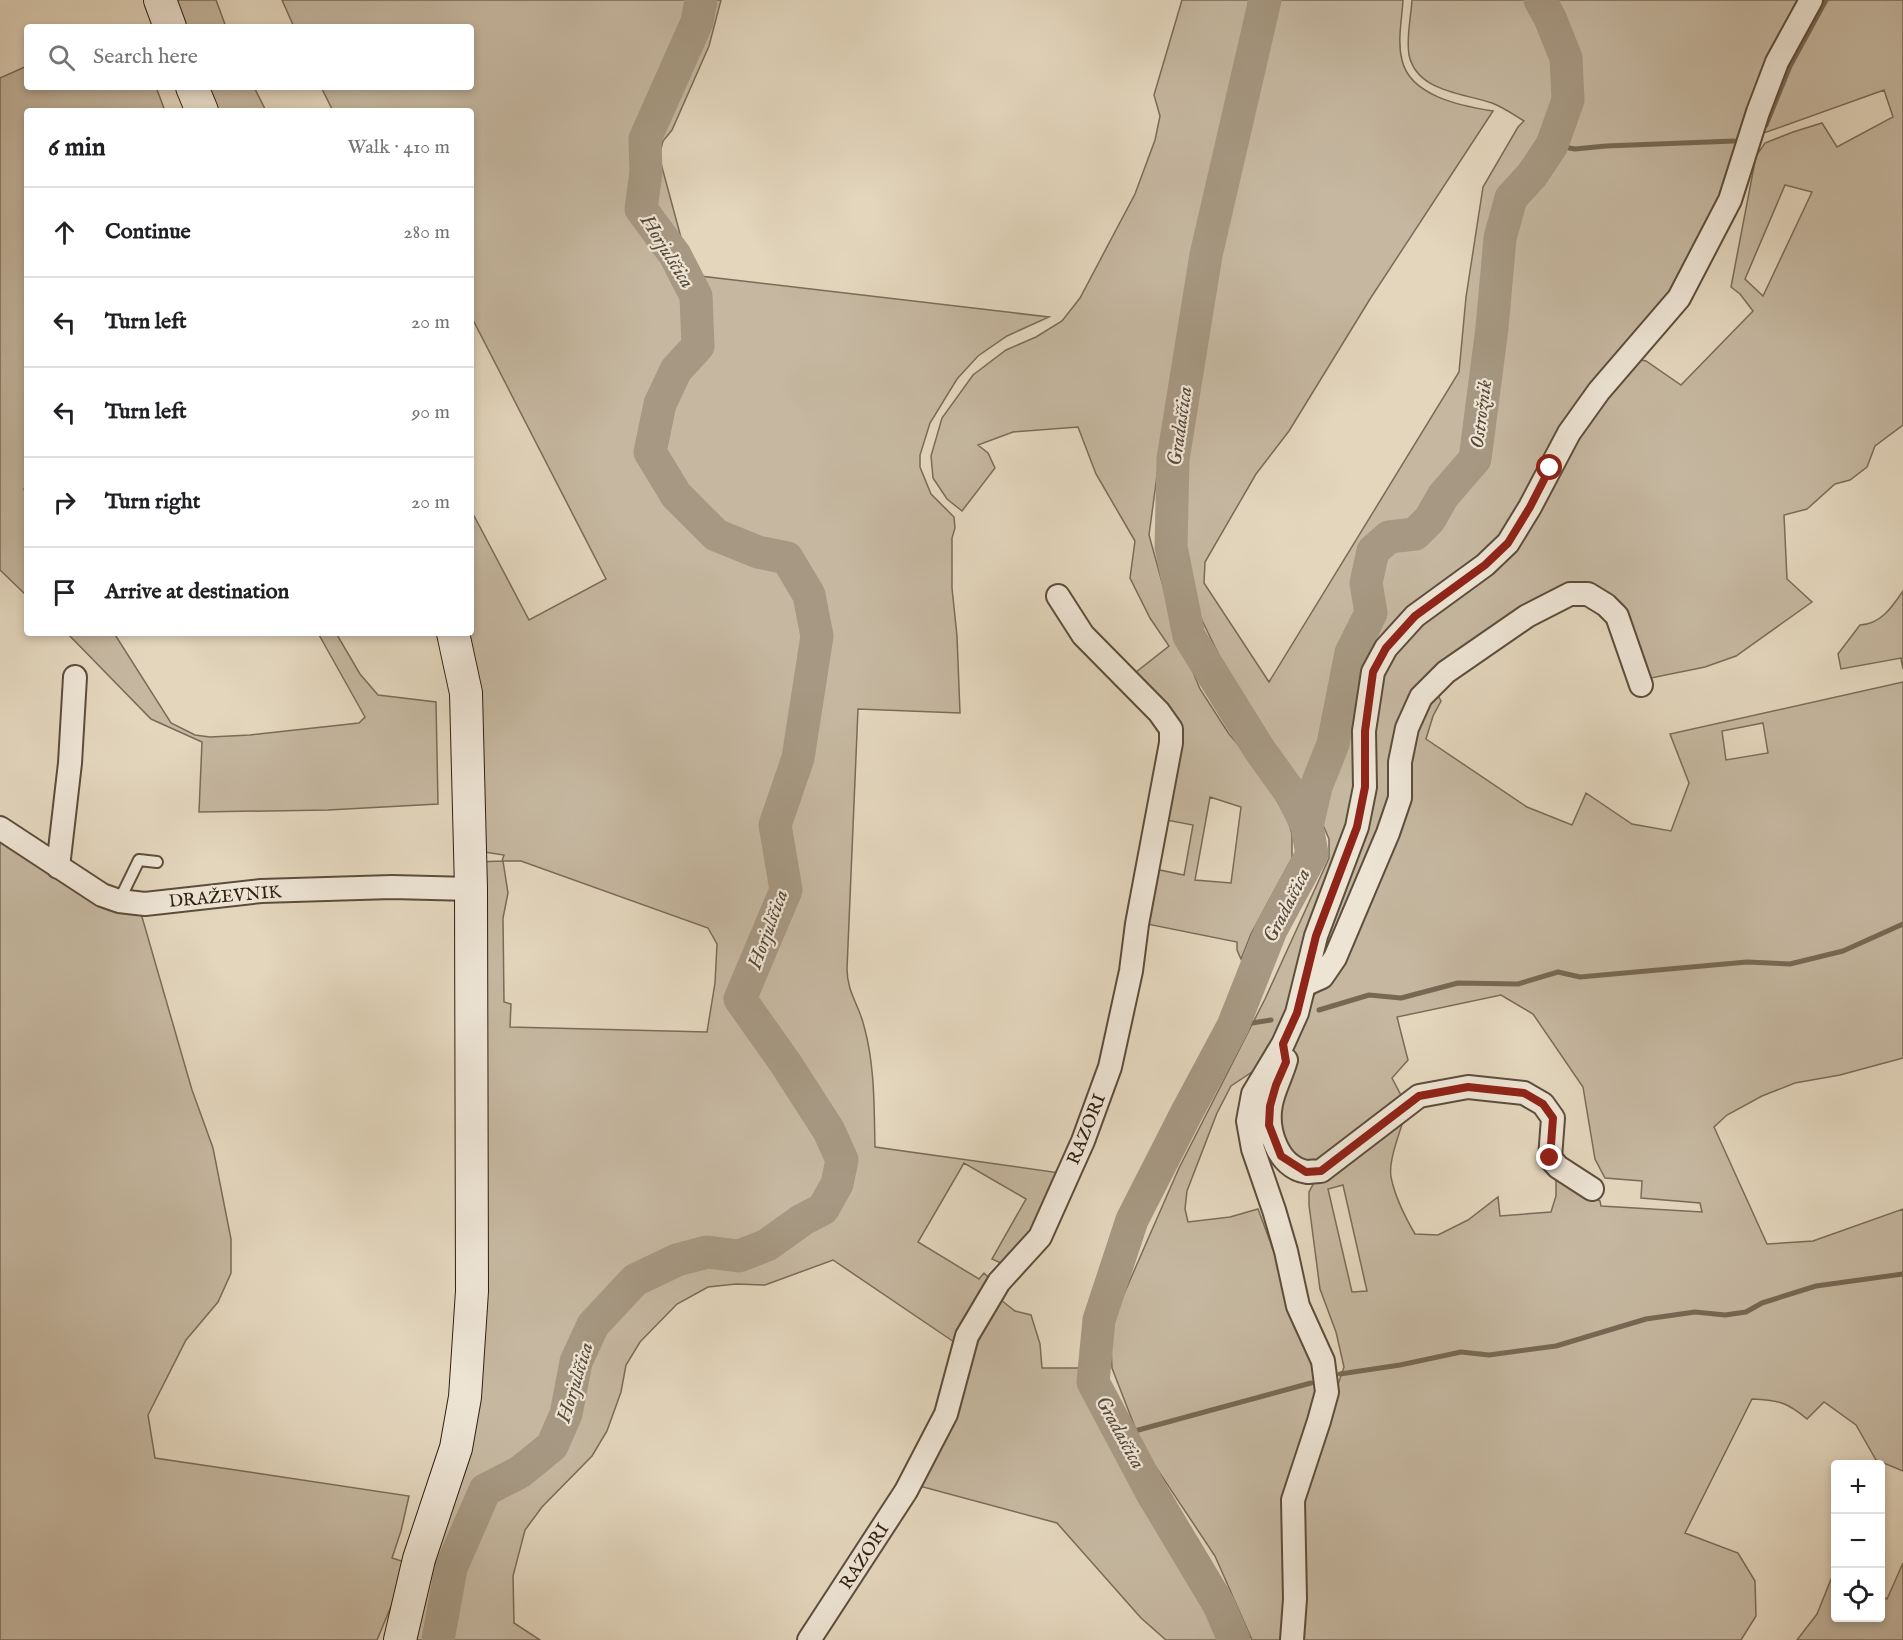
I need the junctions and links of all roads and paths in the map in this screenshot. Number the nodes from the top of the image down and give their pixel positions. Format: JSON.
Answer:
{"nodes":[{"id":1,"x":160,"y":0,"type":"edge"},
{"id":2,"x":1811,"y":0,"type":"edge"},
{"id":3,"x":169,"y":24,"type":"edge"},
{"id":4,"x":193,"y":90,"type":"edge"},
{"id":5,"x":200,"y":108,"type":"edge"},
{"id":6,"x":1058,"y":596,"type":"dead end"},
{"id":7,"x":454,"y":636,"type":"edge"},
{"id":8,"x":75,"y":677,"type":"dead end"},
{"id":9,"x":1641,"y":685,"type":"dead end"},
{"id":10,"x":0,"y":828,"type":"edge"},
{"id":11,"x":157,"y":862,"type":"dead end"},
{"id":12,"x":58,"y":867,"type":"junction"},
{"id":13,"x":471,"y":889,"type":"junction"},
{"id":14,"x":119,"y":901,"type":"junction"},
{"id":15,"x":1304,"y":986,"type":"junction"},
{"id":16,"x":1283,"y":1044,"type":"junction"},
{"id":17,"x":1592,"y":1189,"type":"dead end"},
{"id":18,"x":400,"y":1640,"type":"edge"},
{"id":19,"x":809,"y":1640,"type":"edge"},
{"id":20,"x":1292,"y":1640,"type":"edge"}],
"edges":[{"from":1,"to":3,"type":"street"},
{"from":2,"to":15,"type":"street"},
{"from":4,"to":5,"type":"street"},
{"from":6,"to":19,"type":"street","name":"RAZORI"},
{"from":7,"to":13,"type":"street"},
{"from":8,"to":12,"type":"street"},
{"from":9,"to":15,"type":"street"},
{"from":10,"to":12,"type":"street","name":"DRAŽEVNIK"},
{"from":11,"to":14,"type":"lane"},
{"from":12,"to":14,"type":"street","name":"DRAŽEVNIK"},
{"from":13,"to":14,"type":"street","name":"DRAŽEVNIK"},
{"from":13,"to":18,"type":"street"},
{"from":15,"to":16,"type":"street"},
{"from":16,"to":17,"type":"street"},
{"from":16,"to":20,"type":"street"}]}
